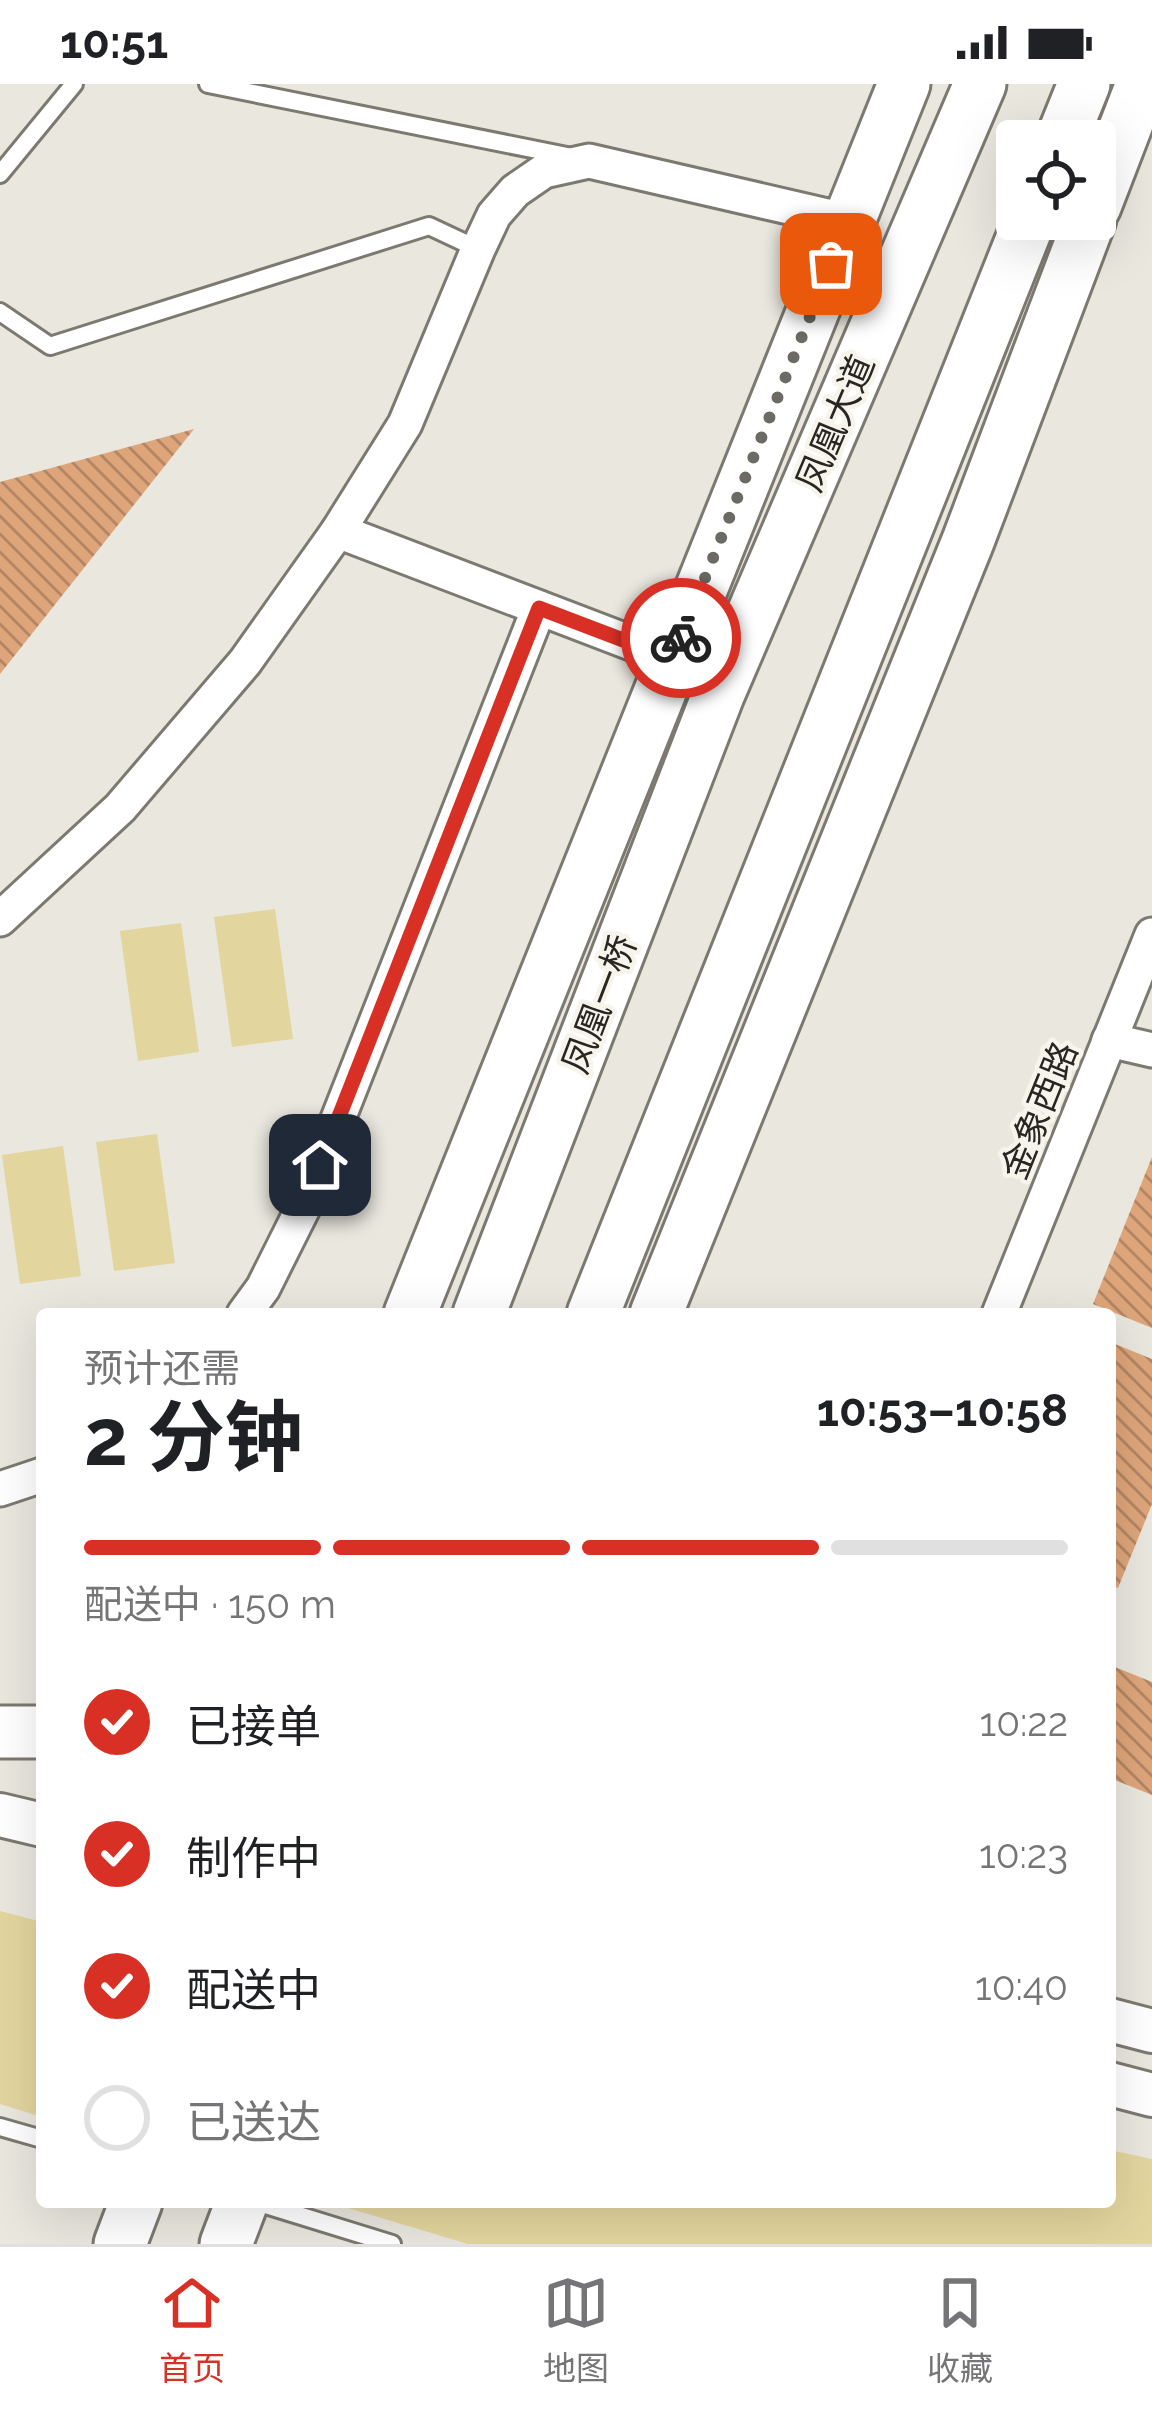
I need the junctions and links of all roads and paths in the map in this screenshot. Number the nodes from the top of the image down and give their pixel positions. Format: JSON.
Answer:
{"nodes":[{"id":1,"x":74,"y":84,"type":"edge"},
{"id":2,"x":208,"y":84,"type":"edge"},
{"id":3,"x":904,"y":84,"type":"edge"},
{"id":4,"x":980,"y":84,"type":"edge"},
{"id":5,"x":1084,"y":84,"type":"edge"},
{"id":6,"x":1142,"y":84,"type":"edge"},
{"id":7,"x":1069,"y":120,"type":"edge"},
{"id":8,"x":1116,"y":151,"type":"edge"},
{"id":9,"x":589,"y":161,"type":"junction"},
{"id":10,"x":0,"y":174,"type":"edge"},
{"id":11,"x":849,"y":220,"type":"junction"},
{"id":12,"x":1022,"y":240,"type":"edge"},
{"id":13,"x":1082,"y":240,"type":"edge"},
{"id":14,"x":478,"y":249,"type":"junction"},
{"id":15,"x":0,"y":312,"type":"edge"},
{"id":16,"x":338,"y":531,"type":"junction"},
{"id":17,"x":539,"y":608,"type":"junction"},
{"id":18,"x":673,"y":659,"type":"junction"},
{"id":19,"x":718,"y":695,"type":"joint"},
{"id":20,"x":0,"y":919,"type":"edge"},
{"id":21,"x":1152,"y":935,"type":"edge"},
{"id":22,"x":1109,"y":1040,"type":"junction"},
{"id":23,"x":1152,"y":1050,"type":"edge"},
{"id":24,"x":248,"y":1308,"type":"edge"},
{"id":25,"x":412,"y":1308,"type":"edge"},
{"id":26,"x":481,"y":1308,"type":"edge"},
{"id":27,"x":595,"y":1308,"type":"edge"},
{"id":28,"x":658,"y":1308,"type":"edge"},
{"id":29,"x":1001,"y":1308,"type":"edge"},
{"id":30,"x":36,"y":1477,"type":"edge"},
{"id":31,"x":0,"y":1489,"type":"edge"},
{"id":32,"x":36,"y":1732,"type":"edge"},
{"id":33,"x":0,"y":1734,"type":"edge"},
{"id":34,"x":36,"y":1746,"type":"edge"},
{"id":35,"x":0,"y":1815,"type":"edge"},
{"id":36,"x":36,"y":1824,"type":"edge"},
{"id":37,"x":1116,"y":2022,"type":"edge"},
{"id":38,"x":1152,"y":2031,"type":"edge"},
{"id":39,"x":1116,"y":2086,"type":"edge"},
{"id":40,"x":1152,"y":2095,"type":"edge"},
{"id":41,"x":0,"y":2127,"type":"edge"},
{"id":42,"x":36,"y":2137,"type":"edge"},
{"id":43,"x":134,"y":2208,"type":"edge"},
{"id":44,"x":240,"y":2208,"type":"edge"},
{"id":45,"x":275,"y":2208,"type":"edge"},
{"id":46,"x":120,"y":2244,"type":"edge"},
{"id":47,"x":226,"y":2244,"type":"edge"},
{"id":48,"x":392,"y":2244,"type":"edge"}],
"edges":[{"from":1,"to":10,"type":"lane"},
{"from":2,"to":9,"type":"lane"},
{"from":3,"to":11,"type":"main road"},
{"from":4,"to":19,"type":"main road","name":"凤凰大道"},
{"from":5,"to":7,"type":"main road"},
{"from":6,"to":8,"type":"main road"},
{"from":9,"to":11,"type":"street"},
{"from":9,"to":14,"type":"street"},
{"from":11,"to":18,"type":"main road"},
{"from":12,"to":27,"type":"main road"},
{"from":13,"to":28,"type":"main road"},
{"from":14,"to":15,"type":"lane"},
{"from":14,"to":16,"type":"street"},
{"from":16,"to":17,"type":"street"},
{"from":16,"to":20,"type":"street"},
{"from":17,"to":18,"type":"street"},
{"from":17,"to":24,"type":"street"},
{"from":18,"to":25,"type":"main road"},
{"from":19,"to":26,"type":"main road","name":"凤凰一桥"},
{"from":21,"to":22,"type":"street","name":"金象西路"},
{"from":22,"to":23,"type":"street"},
{"from":22,"to":29,"type":"street","name":"金象西路"},
{"from":30,"to":31,"type":"street"},
{"from":32,"to":33,"type":"main road"},
{"from":33,"to":34,"type":"street"},
{"from":35,"to":36,"type":"street"},
{"from":37,"to":38,"type":"street"},
{"from":39,"to":40,"type":"street"},
{"from":41,"to":42,"type":"lane"},
{"from":43,"to":46,"type":"main road"},
{"from":44,"to":47,"type":"main road"},
{"from":45,"to":48,"type":"lane"}]}
